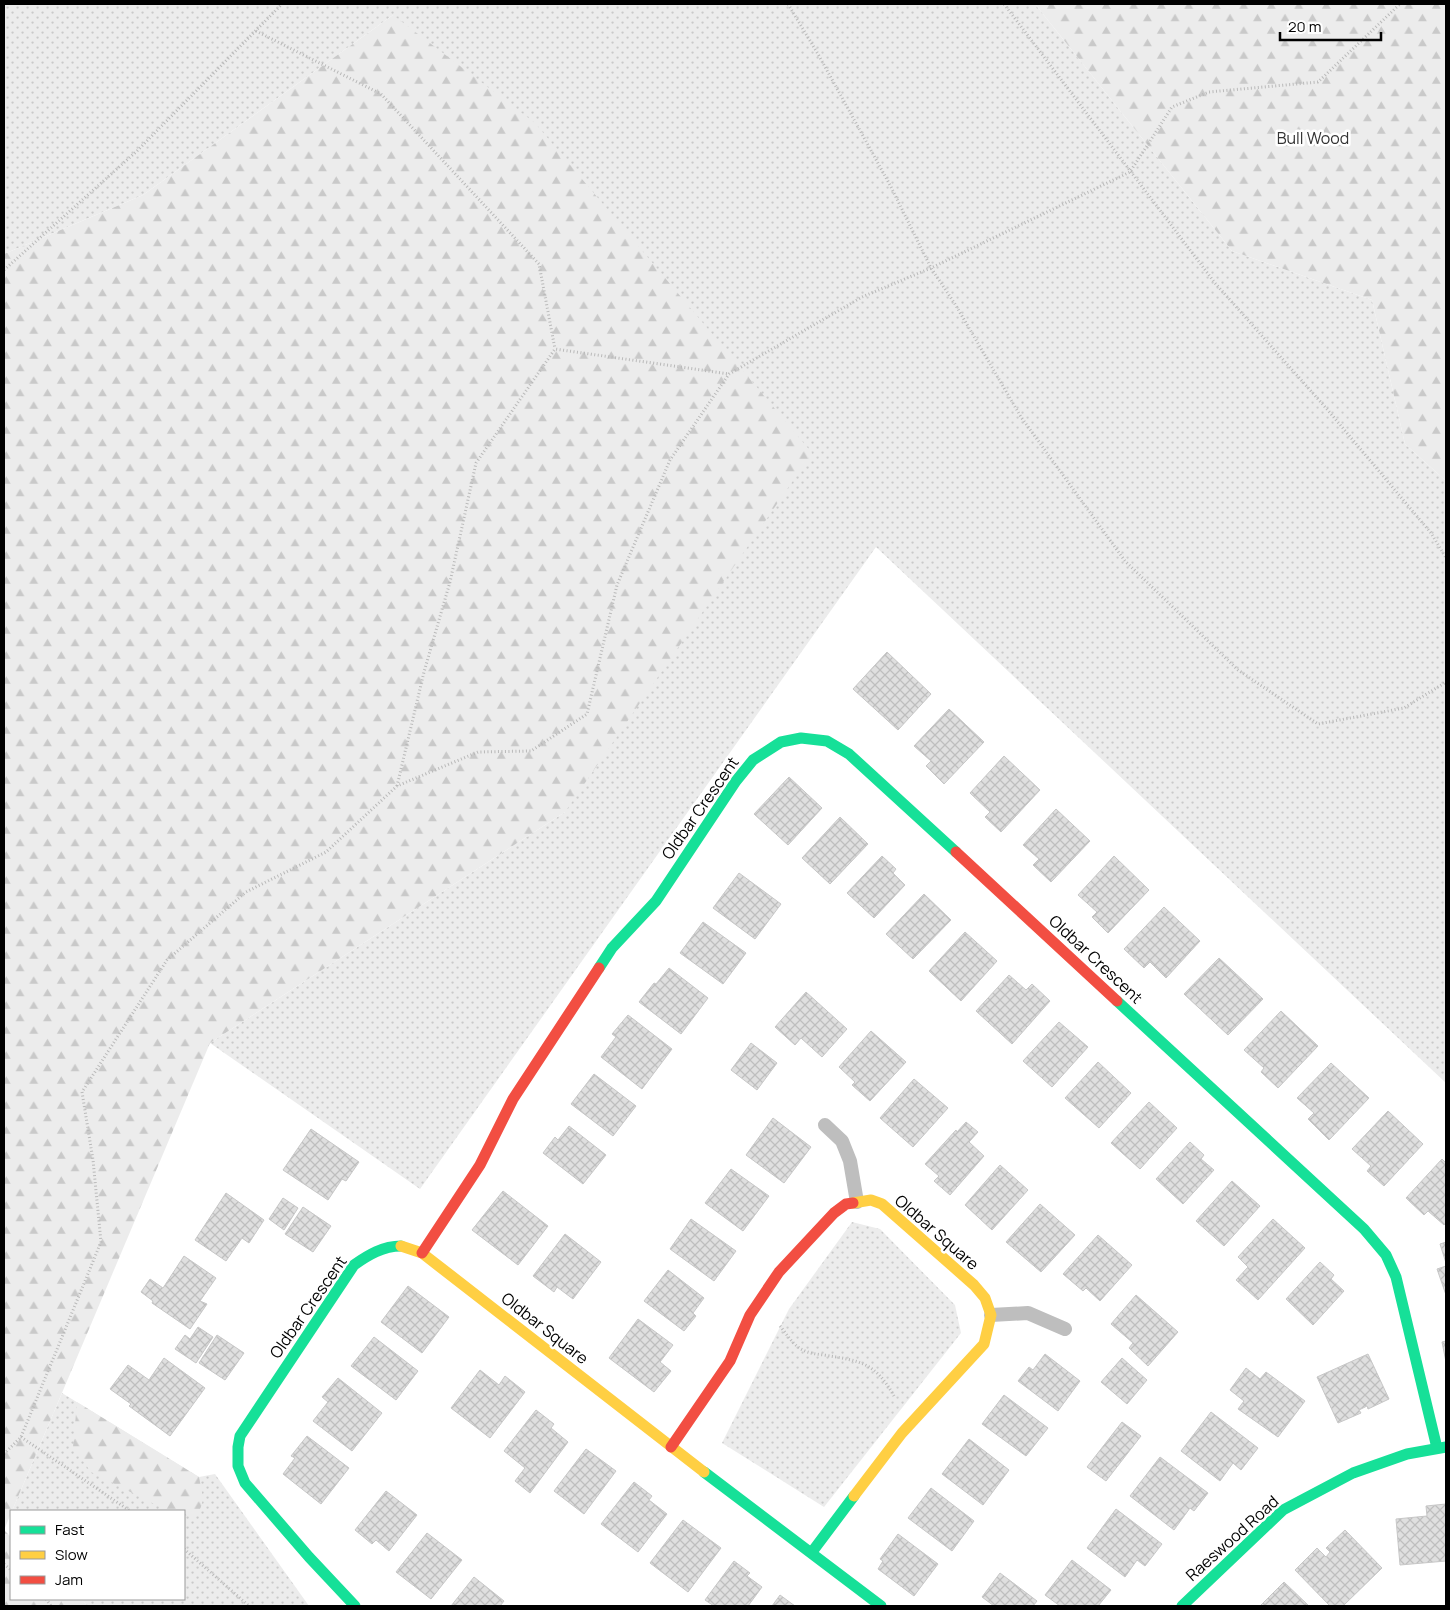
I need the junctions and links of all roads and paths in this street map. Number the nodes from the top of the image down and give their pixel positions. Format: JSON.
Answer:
{"nodes":[{"id":1,"x":282,"y":4,"type":"edge"},
{"id":2,"x":788,"y":4,"type":"edge"},
{"id":3,"x":1004,"y":4,"type":"edge"},
{"id":4,"x":1400,"y":4,"type":"edge"},
{"id":5,"x":256,"y":30,"type":"junction"},
{"id":6,"x":1130,"y":172,"type":"junction"},
{"id":7,"x":931,"y":268,"type":"junction"},
{"id":8,"x":4,"y":270,"type":"edge"},
{"id":9,"x":555,"y":349,"type":"junction"},
{"id":10,"x":729,"y":374,"type":"junction"},
{"id":11,"x":1446,"y":558,"type":"edge"},
{"id":12,"x":1446,"y":682,"type":"edge"},
{"id":13,"x":397,"y":786,"type":"junction"},
{"id":14,"x":825,"y":1125,"type":"dead end"},
{"id":15,"x":857,"y":1202,"type":"junction"},
{"id":16,"x":422,"y":1253,"type":"junction"},
{"id":17,"x":759,"y":1301,"type":"junction"},
{"id":18,"x":991,"y":1316,"type":"junction"},
{"id":19,"x":1066,"y":1329,"type":"dead end"},
{"id":20,"x":910,"y":1424,"type":"junction"},
{"id":21,"x":21,"y":1437,"type":"junction"},
{"id":22,"x":672,"y":1447,"type":"junction"},
{"id":23,"x":1441,"y":1448,"type":"edge"},
{"id":24,"x":4,"y":1454,"type":"edge"},
{"id":25,"x":129,"y":1510,"type":"edge"},
{"id":26,"x":185,"y":1550,"type":"edge"},
{"id":27,"x":812,"y":1552,"type":"junction"},
{"id":28,"x":248,"y":1606,"type":"edge"},
{"id":29,"x":356,"y":1606,"type":"edge"},
{"id":30,"x":881,"y":1606,"type":"edge"},
{"id":31,"x":1182,"y":1606,"type":"edge"}],
"edges":[{"from":1,"to":5,"type":"path"},
{"from":2,"to":7,"type":"path"},
{"from":3,"to":6,"type":"path"},
{"from":4,"to":6,"type":"path"},
{"from":5,"to":8,"type":"path"},
{"from":5,"to":9,"type":"path"},
{"from":6,"to":7,"type":"path"},
{"from":6,"to":11,"type":"path"},
{"from":7,"to":10,"type":"path"},
{"from":7,"to":12,"type":"path"},
{"from":9,"to":10,"type":"path"},
{"from":9,"to":13,"type":"path"},
{"from":10,"to":13,"type":"path"},
{"from":13,"to":21,"type":"path"},
{"from":14,"to":15,"type":"lane"},
{"from":15,"to":17,"type":"street","name":"Oldbar Square"},
{"from":15,"to":18,"type":"street","name":"Oldbar Square"},
{"from":16,"to":22,"type":"street","name":"Oldbar Square"},
{"from":16,"to":23,"type":"street","name":"Oldbar Crescent"},
{"from":16,"to":29,"type":"street","name":"Oldbar Crescent"},
{"from":17,"to":20,"type":"path"},
{"from":17,"to":22,"type":"street","name":"Oldbar Square"},
{"from":18,"to":19,"type":"lane"},
{"from":18,"to":20,"type":"street"},
{"from":20,"to":27,"type":"street"},
{"from":21,"to":24,"type":"path"},
{"from":21,"to":25,"type":"path"},
{"from":22,"to":27,"type":"street","name":"Oldbar Square"},
{"from":23,"to":31,"type":"street","name":"Raeswood Road"},
{"from":26,"to":28,"type":"path"},
{"from":27,"to":30,"type":"street","name":"Oldbar Square"}]}
